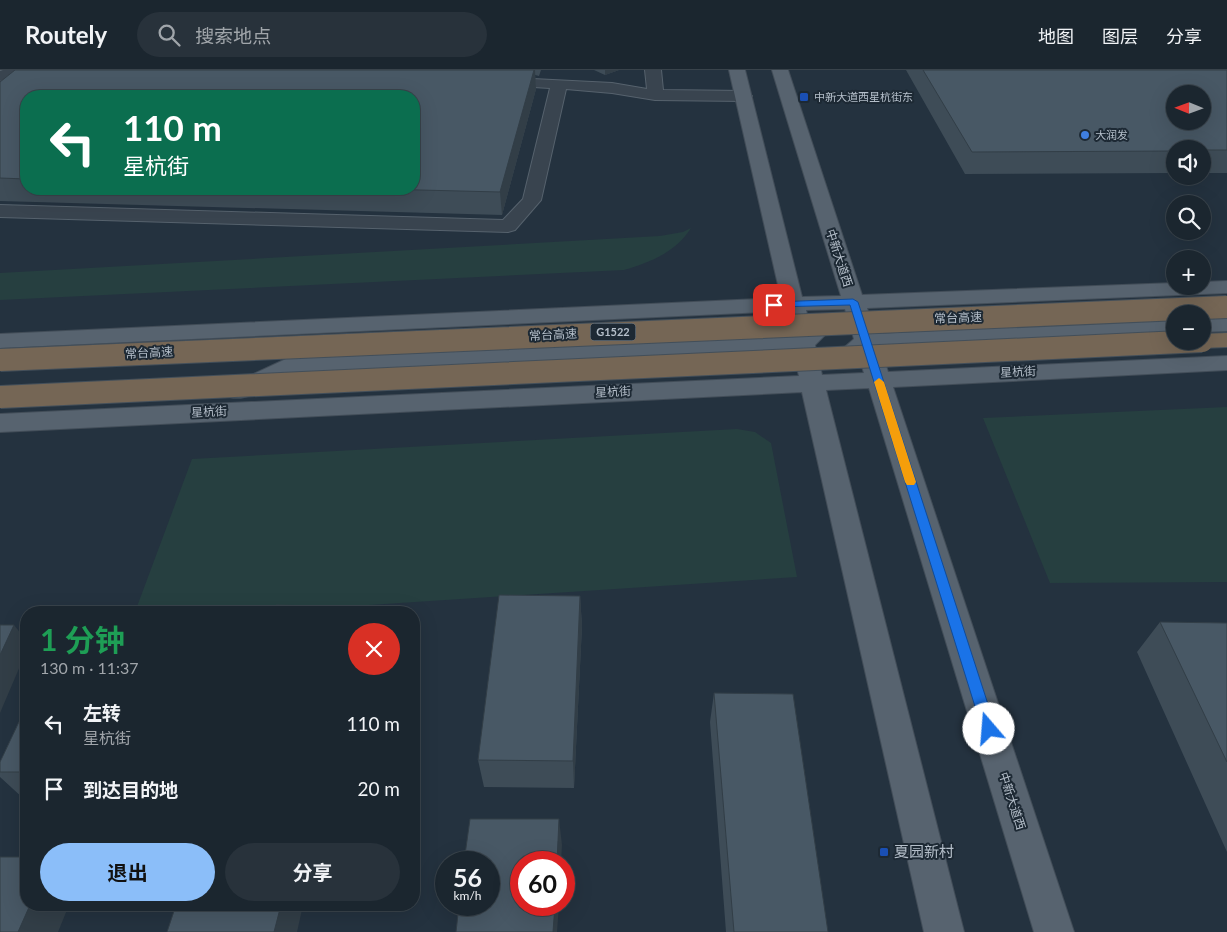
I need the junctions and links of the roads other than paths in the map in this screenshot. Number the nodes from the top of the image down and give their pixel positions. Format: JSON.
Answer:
{"nodes":[{"id":1,"x":20,"y":70,"type":"edge"},
{"id":2,"x":483,"y":70,"type":"edge"},
{"id":3,"x":653,"y":70,"type":"edge"},
{"id":4,"x":737,"y":70,"type":"edge"},
{"id":5,"x":780,"y":70,"type":"edge"},
{"id":6,"x":0,"y":76,"type":"edge"},
{"id":7,"x":559,"y":84,"type":"junction"},
{"id":8,"x":655,"y":95,"type":"junction"},
{"id":9,"x":744,"y":96,"type":"junction"},
{"id":10,"x":0,"y":211,"type":"edge"},
{"id":11,"x":1227,"y":287,"type":"edge"},
{"id":12,"x":853,"y":302,"type":"junction"},
{"id":13,"x":794,"y":304,"type":"junction"},
{"id":14,"x":1227,"y":307,"type":"edge"},
{"id":15,"x":1227,"y":324,"type":"edge"},
{"id":16,"x":1211,"y":325,"type":"edge"},
{"id":17,"x":1166,"y":326,"type":"edge"},
{"id":18,"x":1227,"y":340,"type":"edge"},
{"id":19,"x":0,"y":341,"type":"edge"},
{"id":20,"x":866,"y":341,"type":"junction"},
{"id":21,"x":1211,"y":341,"type":"edge"},
{"id":22,"x":803,"y":343,"type":"junction"},
{"id":23,"x":1166,"y":343,"type":"edge"},
{"id":24,"x":0,"y":360,"type":"edge"},
{"id":25,"x":1227,"y":362,"type":"edge"},
{"id":26,"x":878,"y":378,"type":"junction"},
{"id":27,"x":812,"y":382,"type":"junction"},
{"id":28,"x":0,"y":397,"type":"edge"},
{"id":29,"x":196,"y":413,"type":"junction"},
{"id":30,"x":0,"y":422,"type":"edge"},
{"id":31,"x":944,"y":932,"type":"edge"},
{"id":32,"x":1054,"y":932,"type":"edge"}],
"edges":[{"from":1,"to":6,"type":"lane"},
{"from":2,"to":7,"type":"lane"},
{"from":3,"to":8,"type":"lane"},
{"from":4,"to":9,"type":"main road"},
{"from":5,"to":12,"type":"main road","name":"中新大道西"},
{"from":7,"to":8,"type":"lane"},
{"from":7,"to":10,"type":"lane"},
{"from":8,"to":9,"type":"lane"},
{"from":9,"to":13,"type":"main road"},
{"from":11,"to":12,"type":"main road"},
{"from":12,"to":13,"type":"main road"},
{"from":12,"to":20,"type":"main road","name":"中新大道西"},
{"from":12,"to":22,"type":"main road"},
{"from":13,"to":19,"type":"main road"},
{"from":13,"to":22,"type":"main road"},
{"from":14,"to":24,"type":"highway","name":"常台高速","number":"G1522","bridge":true},
{"from":15,"to":16,"type":"main road"},
{"from":17,"to":20,"type":"main road"},
{"from":18,"to":21,"type":"highway"},
{"from":20,"to":26,"type":"main road","name":"中新大道西"},
{"from":20,"to":27,"type":"main road"},
{"from":22,"to":27,"type":"main road"},
{"from":22,"to":29,"type":"main road"},
{"from":23,"to":28,"type":"highway","bridge":true},
{"from":25,"to":26,"type":"main road","name":"星杭街"},
{"from":26,"to":27,"type":"main road","name":"星杭街"},
{"from":26,"to":32,"type":"main road","name":"中新大道西"},
{"from":27,"to":29,"type":"main road","name":"星杭街"},
{"from":27,"to":31,"type":"main road"},
{"from":29,"to":30,"type":"main road","name":"星杭街"}]}
